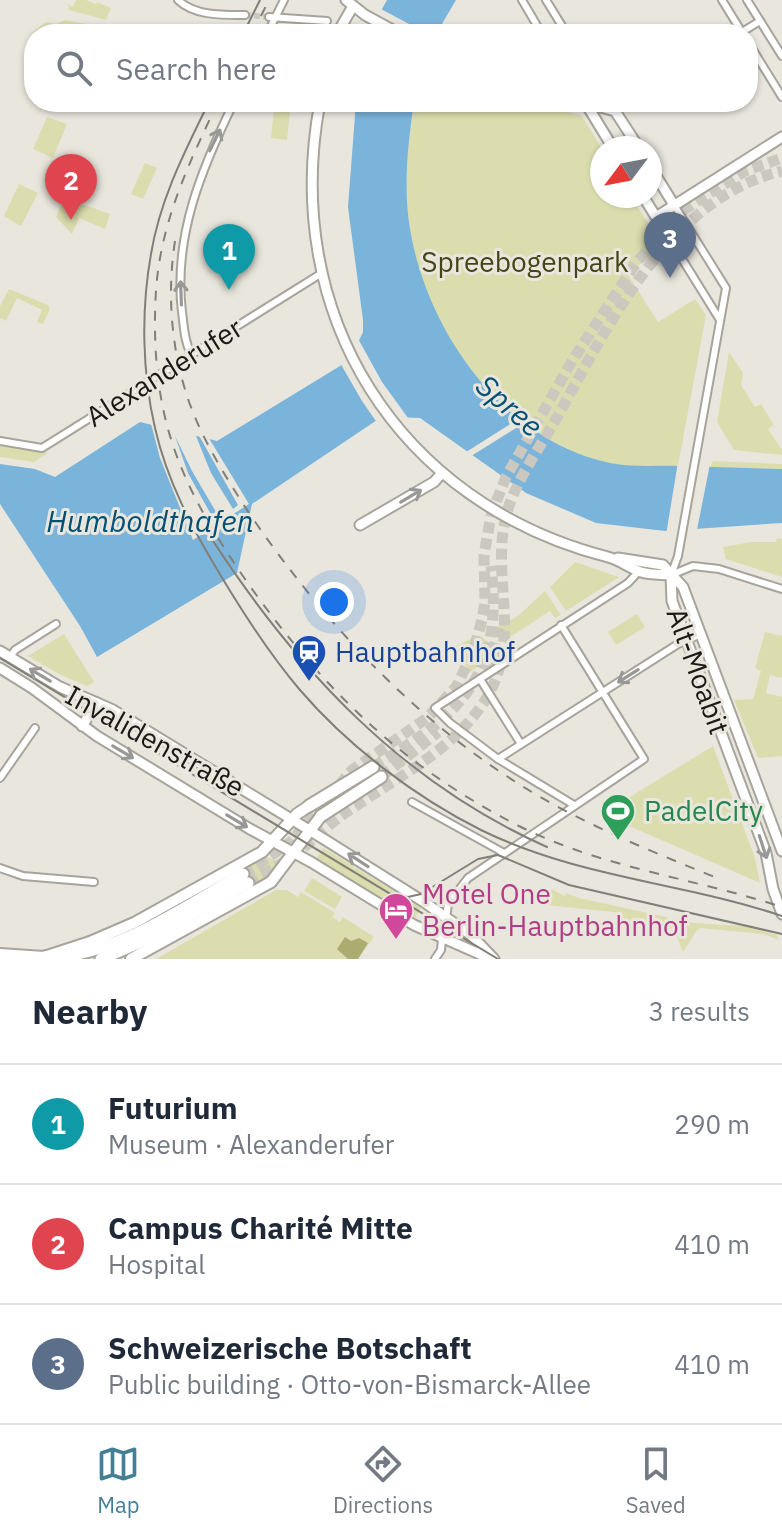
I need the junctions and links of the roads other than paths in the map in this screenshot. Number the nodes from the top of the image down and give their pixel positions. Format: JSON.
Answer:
{"nodes":[{"id":1,"x":178,"y":0,"type":"edge"},
{"id":2,"x":284,"y":0,"type":"edge"},
{"id":3,"x":522,"y":0,"type":"edge"},
{"id":4,"x":546,"y":0,"type":"edge"},
{"id":5,"x":722,"y":0,"type":"edge"},
{"id":6,"x":747,"y":0,"type":"edge"},
{"id":7,"x":352,"y":2,"type":"edge"},
{"id":8,"x":245,"y":15,"type":"tunnel mouth"},
{"id":9,"x":272,"y":18,"type":"junction"},
{"id":10,"x":327,"y":21,"type":"dead end"},
{"id":11,"x":760,"y":21,"type":"junction"},
{"id":12,"x":270,"y":24,"type":"edge"},
{"id":13,"x":342,"y":24,"type":"edge"},
{"id":14,"x":382,"y":24,"type":"edge"},
{"id":15,"x":536,"y":24,"type":"edge"},
{"id":16,"x":561,"y":24,"type":"edge"},
{"id":17,"x":737,"y":24,"type":"edge"},
{"id":18,"x":756,"y":24,"type":"edge"},
{"id":19,"x":782,"y":56,"type":"edge"},
{"id":20,"x":758,"y":58,"type":"edge"},
{"id":21,"x":782,"y":97,"type":"edge"},
{"id":22,"x":229,"y":112,"type":"edge"},
{"id":23,"x":319,"y":112,"type":"edge"},
{"id":24,"x":590,"y":112,"type":"edge"},
{"id":25,"x":616,"y":112,"type":"edge"},
{"id":26,"x":605,"y":136,"type":"edge"},
{"id":27,"x":631,"y":136,"type":"edge"},
{"id":28,"x":782,"y":137,"type":"edge"},
{"id":29,"x":662,"y":186,"type":"edge"},
{"id":30,"x":674,"y":205,"type":"junction"},
{"id":31,"x":650,"y":208,"type":"edge"},
{"id":32,"x":656,"y":217,"type":"junction"},
{"id":33,"x":322,"y":273,"type":"junction"},
{"id":34,"x":720,"y":320,"type":"junction"},
{"id":35,"x":191,"y":354,"type":"junction"},
{"id":36,"x":0,"y":441,"type":"edge"},
{"id":37,"x":442,"y":473,"type":"junction"},
{"id":38,"x":360,"y":525,"type":"dead end"},
{"id":39,"x":615,"y":559,"type":"junction"},
{"id":40,"x":639,"y":571,"type":"junction"},
{"id":41,"x":671,"y":575,"type":"junction"},
{"id":42,"x":782,"y":589,"type":"edge"},
{"id":43,"x":56,"y":624,"type":"dead end"},
{"id":44,"x":561,"y":625,"type":"junction"},
{"id":45,"x":701,"y":634,"type":"junction"},
{"id":46,"x":686,"y":639,"type":"junction"},
{"id":47,"x":0,"y":651,"type":"edge"},
{"id":48,"x":10,"y":657,"type":"junction"},
{"id":49,"x":0,"y":668,"type":"edge"},
{"id":50,"x":480,"y":679,"type":"junction"},
{"id":51,"x":602,"y":692,"type":"junction"},
{"id":52,"x":97,"y":703,"type":"junction"},
{"id":53,"x":82,"y":726,"type":"junction"},
{"id":54,"x":35,"y":728,"type":"dead end"},
{"id":55,"x":521,"y":744,"type":"junction"},
{"id":56,"x":498,"y":759,"type":"junction"},
{"id":57,"x":0,"y":778,"type":"edge"},
{"id":58,"x":412,"y":802,"type":"dead end"},
{"id":59,"x":574,"y":805,"type":"junction"},
{"id":60,"x":309,"y":806,"type":"joint"},
{"id":61,"x":321,"y":816,"type":"joint"},
{"id":62,"x":292,"y":819,"type":"junction"},
{"id":63,"x":310,"y":831,"type":"junction"},
{"id":64,"x":274,"y":842,"type":"junction"},
{"id":65,"x":782,"y":851,"type":"edge"},
{"id":66,"x":295,"y":853,"type":"junction"},
{"id":67,"x":504,"y":853,"type":"junction"},
{"id":68,"x":0,"y":868,"type":"edge"},
{"id":69,"x":94,"y":882,"type":"dead end"},
{"id":70,"x":782,"y":914,"type":"edge"},
{"id":71,"x":446,"y":918,"type":"junction"},
{"id":72,"x":442,"y":939,"type":"junction"},
{"id":73,"x":0,"y":954,"type":"edge"},
{"id":74,"x":44,"y":957,"type":"junction"},
{"id":75,"x":101,"y":959,"type":"edge"},
{"id":76,"x":131,"y":959,"type":"edge"},
{"id":77,"x":435,"y":959,"type":"edge"},
{"id":78,"x":492,"y":959,"type":"edge"}],
"edges":[{"from":1,"to":8,"type":"street"},
{"from":2,"to":9,"type":"street"},
{"from":3,"to":15,"type":"street"},
{"from":4,"to":16,"type":"street"},
{"from":5,"to":17,"type":"street"},
{"from":6,"to":11,"type":"street"},
{"from":7,"to":13,"type":"street"},
{"from":7,"to":14,"type":"street"},
{"from":9,"to":10,"type":"street"},
{"from":9,"to":12,"type":"street"},
{"from":11,"to":18,"type":"street"},
{"from":11,"to":19,"type":"street"},
{"from":20,"to":21,"type":"street"},
{"from":35,"to":22,"type":"street","one_way":true},
{"from":23,"to":33,"type":"street"},
{"from":24,"to":26,"type":"street"},
{"from":25,"to":27,"type":"street"},
{"from":28,"to":30,"type":"street"},
{"from":29,"to":30,"type":"street"},
{"from":30,"to":32,"type":"street"},
{"from":30,"to":34,"type":"street"},
{"from":31,"to":32,"type":"street"},
{"from":32,"to":34,"type":"street"},
{"from":33,"to":35,"type":"street","name":"Alexanderufer"},
{"from":33,"to":37,"type":"street"},
{"from":34,"to":41,"type":"street"},
{"from":35,"to":36,"type":"street","name":"Alexanderufer"},
{"from":38,"to":37,"type":"street","one_way":true},
{"from":37,"to":39,"type":"street"},
{"from":39,"to":40,"type":"street"},
{"from":39,"to":41,"type":"street"},
{"from":40,"to":41,"type":"street"},
{"from":40,"to":44,"type":"street"},
{"from":41,"to":42,"type":"street"},
{"from":41,"to":45,"type":"street","name":"Alt-Moabit"},
{"from":41,"to":46,"type":"street","name":"Alt-Moabit"},
{"from":43,"to":48,"type":"street"},
{"from":44,"to":50,"type":"street"},
{"from":44,"to":51,"type":"street"},
{"from":45,"to":46,"type":"street"},
{"from":45,"to":65,"type":"street","name":"Alt-Moabit"},
{"from":46,"to":51,"type":"street","one_way":true},
{"from":46,"to":70,"type":"street","name":"Alt-Moabit","one_way":true},
{"from":47,"to":48,"type":"street","name":"Invalidenstraße"},
{"from":52,"to":48,"type":"street","name":"Invalidenstraße","one_way":true},
{"from":49,"to":53,"type":"street","name":"Invalidenstraße"},
{"from":50,"to":55,"type":"street"},
{"from":50,"to":56,"type":"street"},
{"from":51,"to":55,"type":"street"},
{"from":51,"to":59,"type":"street"},
{"from":52,"to":53,"type":"street"},
{"from":52,"to":62,"type":"street","name":"Invalidenstraße"},
{"from":53,"to":64,"type":"street","name":"Invalidenstraße","one_way":true},
{"from":54,"to":57,"type":"street"},
{"from":55,"to":56,"type":"street"},
{"from":56,"to":59,"type":"street"},
{"from":58,"to":67,"type":"street"},
{"from":59,"to":67,"type":"street"},
{"from":60,"to":61,"type":"highway"},
{"from":60,"to":62,"type":"main road"},
{"from":61,"to":63,"type":"main road"},
{"from":62,"to":63,"type":"street","name":"Invalidenstraße"},
{"from":62,"to":64,"type":"main road"},
{"from":63,"to":66,"type":"main road"},
{"from":71,"to":63,"type":"street","name":"Invalidenstraße","one_way":true},
{"from":64,"to":66,"type":"street","name":"Invalidenstraße"},
{"from":64,"to":74,"type":"main road"},
{"from":66,"to":72,"type":"street","name":"Invalidenstraße"},
{"from":66,"to":76,"type":"main road"},
{"from":67,"to":71,"type":"street"},
{"from":68,"to":69,"type":"street"},
{"from":71,"to":72,"type":"street"},
{"from":71,"to":78,"type":"street","name":"Invalidenstraße"},
{"from":72,"to":77,"type":"street"},
{"from":72,"to":78,"type":"street","name":"Invalidenstraße"},
{"from":73,"to":74,"type":"main road"},
{"from":74,"to":75,"type":"highway"}]}
